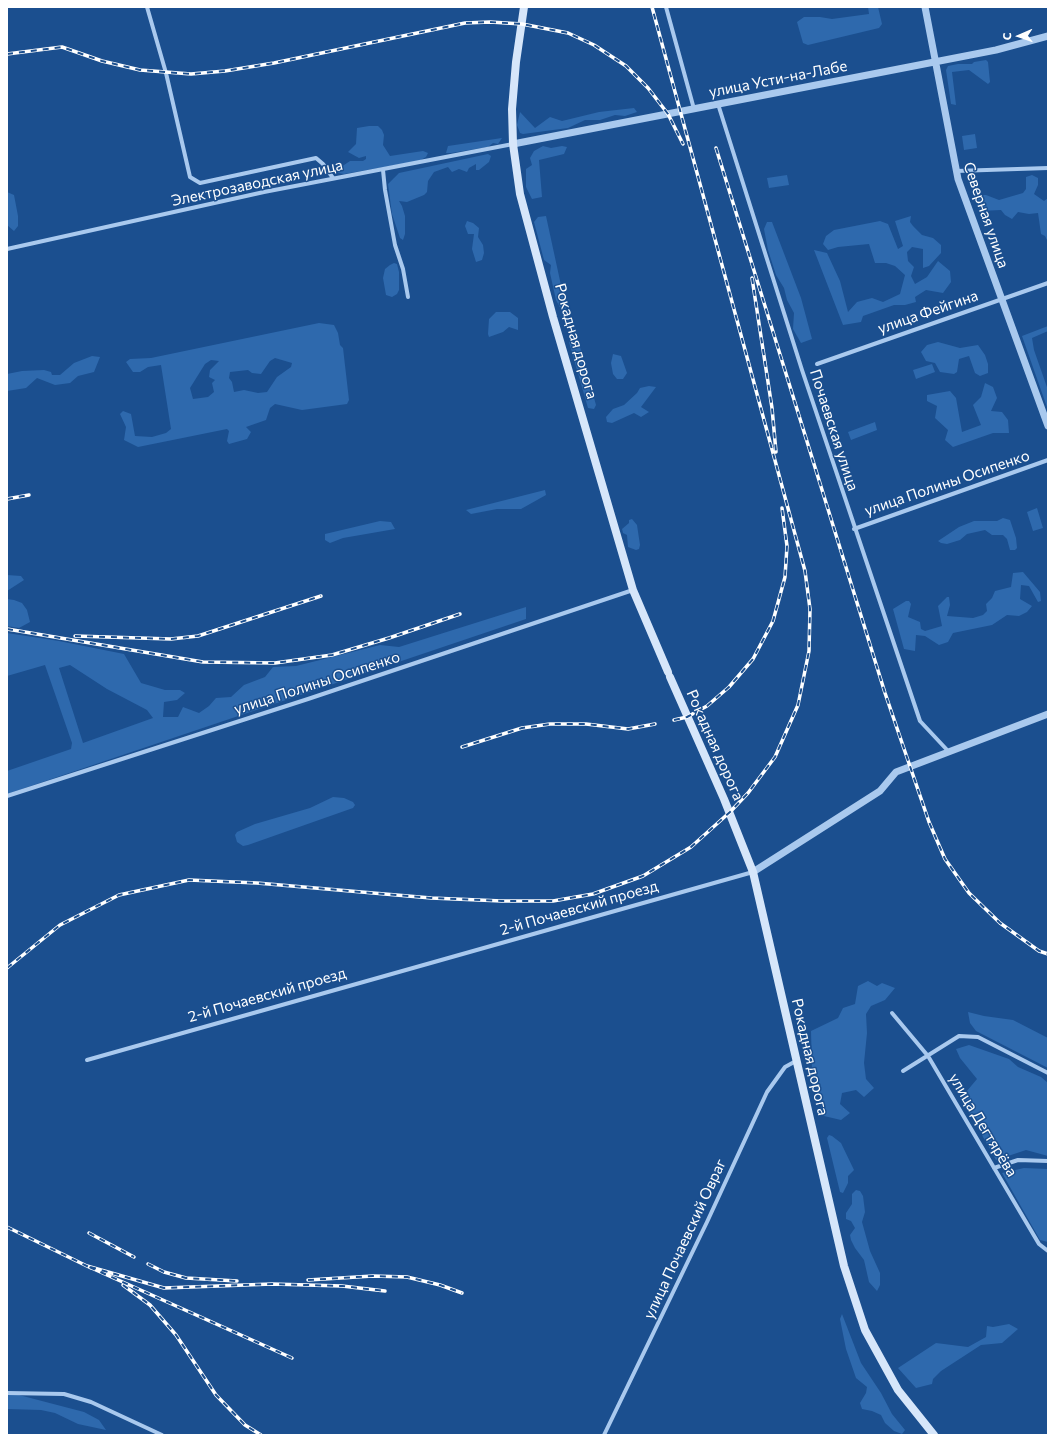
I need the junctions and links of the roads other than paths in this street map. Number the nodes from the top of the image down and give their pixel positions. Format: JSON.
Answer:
{"nodes":[{"id":1,"x":147,"y":7,"type":"edge"},
{"id":2,"x":524,"y":7,"type":"edge"},
{"id":3,"x":666,"y":7,"type":"edge"},
{"id":4,"x":925,"y":7,"type":"edge"},
{"id":5,"x":1048,"y":36,"type":"edge"},
{"id":6,"x":936,"y":61,"type":"junction"},
{"id":7,"x":718,"y":104,"type":"junction"},
{"id":8,"x":694,"y":109,"type":"junction"},
{"id":9,"x":512,"y":144,"type":"junction"},
{"id":10,"x":1048,"y":168,"type":"edge"},
{"id":11,"x":383,"y":170,"type":"junction"},
{"id":12,"x":956,"y":172,"type":"junction"},
{"id":13,"x":333,"y":178,"type":"junction"},
{"id":14,"x":7,"y":249,"type":"edge"},
{"id":15,"x":1048,"y":283,"type":"edge"},
{"id":16,"x":408,"y":297,"type":"dead end"},
{"id":17,"x":1002,"y":299,"type":"junction"},
{"id":18,"x":817,"y":364,"type":"dead end"},
{"id":19,"x":1048,"y":426,"type":"edge"},
{"id":20,"x":1048,"y":460,"type":"edge"},
{"id":21,"x":854,"y":528,"type":"junction"},
{"id":22,"x":633,"y":590,"type":"junction"},
{"id":23,"x":1048,"y":714,"type":"edge"},
{"id":24,"x":950,"y":752,"type":"junction"},
{"id":25,"x":7,"y":796,"type":"edge"},
{"id":26,"x":753,"y":872,"type":"junction"},
{"id":27,"x":892,"y":1013,"type":"dead end"},
{"id":28,"x":928,"y":1056,"type":"junction"},
{"id":29,"x":87,"y":1060,"type":"dead end"},
{"id":30,"x":797,"y":1061,"type":"junction"},
{"id":31,"x":903,"y":1071,"type":"dead end"},
{"id":32,"x":1048,"y":1073,"type":"edge"},
{"id":33,"x":1048,"y":1161,"type":"edge"},
{"id":34,"x":994,"y":1168,"type":"junction"},
{"id":35,"x":1048,"y":1251,"type":"edge"},
{"id":36,"x":7,"y":1393,"type":"edge"},
{"id":37,"x":162,"y":1435,"type":"edge"},
{"id":38,"x":604,"y":1435,"type":"edge"},
{"id":39,"x":934,"y":1435,"type":"edge"}],
"edges":[{"from":1,"to":13,"type":"street"},
{"from":2,"to":9,"type":"main road","name":"Рокадная дорога"},
{"from":3,"to":8,"type":"street"},
{"from":4,"to":6,"type":"street","name":"Северная улица"},
{"from":5,"to":6,"type":"street","name":"улица Усти-на-Лабе"},
{"from":6,"to":7,"type":"street","name":"улица Усти-на-Лабе"},
{"from":6,"to":12,"type":"street","name":"Северная улица"},
{"from":7,"to":8,"type":"street","name":"улица Усти-на-Лабе"},
{"from":7,"to":21,"type":"street","name":"Почаевская улица"},
{"from":8,"to":9,"type":"street","name":"улица Усти-на-Лабе"},
{"from":9,"to":11,"type":"street","name":"Электрозаводская улица"},
{"from":9,"to":22,"type":"main road","name":"Рокадная дорога"},
{"from":10,"to":12,"type":"street"},
{"from":11,"to":13,"type":"street","name":"Электрозаводская улица"},
{"from":11,"to":16,"type":"street"},
{"from":12,"to":17,"type":"street","name":"Северная улица"},
{"from":13,"to":14,"type":"street","name":"Электрозаводская улица"},
{"from":15,"to":17,"type":"street","name":"улица Фейгина"},
{"from":17,"to":18,"type":"street","name":"улица Фейгина"},
{"from":17,"to":19,"type":"street","name":"Северная улица"},
{"from":20,"to":21,"type":"street","name":"улица Полины Осипенко"},
{"from":21,"to":24,"type":"street","name":"Почаевская улица"},
{"from":22,"to":25,"type":"street","name":"улица Полины Осипенко"},
{"from":22,"to":26,"type":"main road","name":"Рокадная дорога"},
{"from":23,"to":24,"type":"street","name":"2-й Почаевский проезд"},
{"from":24,"to":26,"type":"street","name":"2-й Почаевский проезд"},
{"from":26,"to":29,"type":"street","name":"2-й Почаевский проезд"},
{"from":26,"to":30,"type":"main road","name":"Рокадная дорога"},
{"from":27,"to":28,"type":"street","name":"улица Дегтярёва"},
{"from":28,"to":31,"type":"street"},
{"from":28,"to":32,"type":"street"},
{"from":28,"to":34,"type":"street","name":"улица Дегтярёва"},
{"from":30,"to":38,"type":"street","name":"улица Почаевский Овраг"},
{"from":30,"to":39,"type":"main road","name":"Рокадная дорога"},
{"from":33,"to":34,"type":"street"},
{"from":34,"to":35,"type":"street","name":"улица Дегтярёва"},
{"from":36,"to":37,"type":"street"}]}
